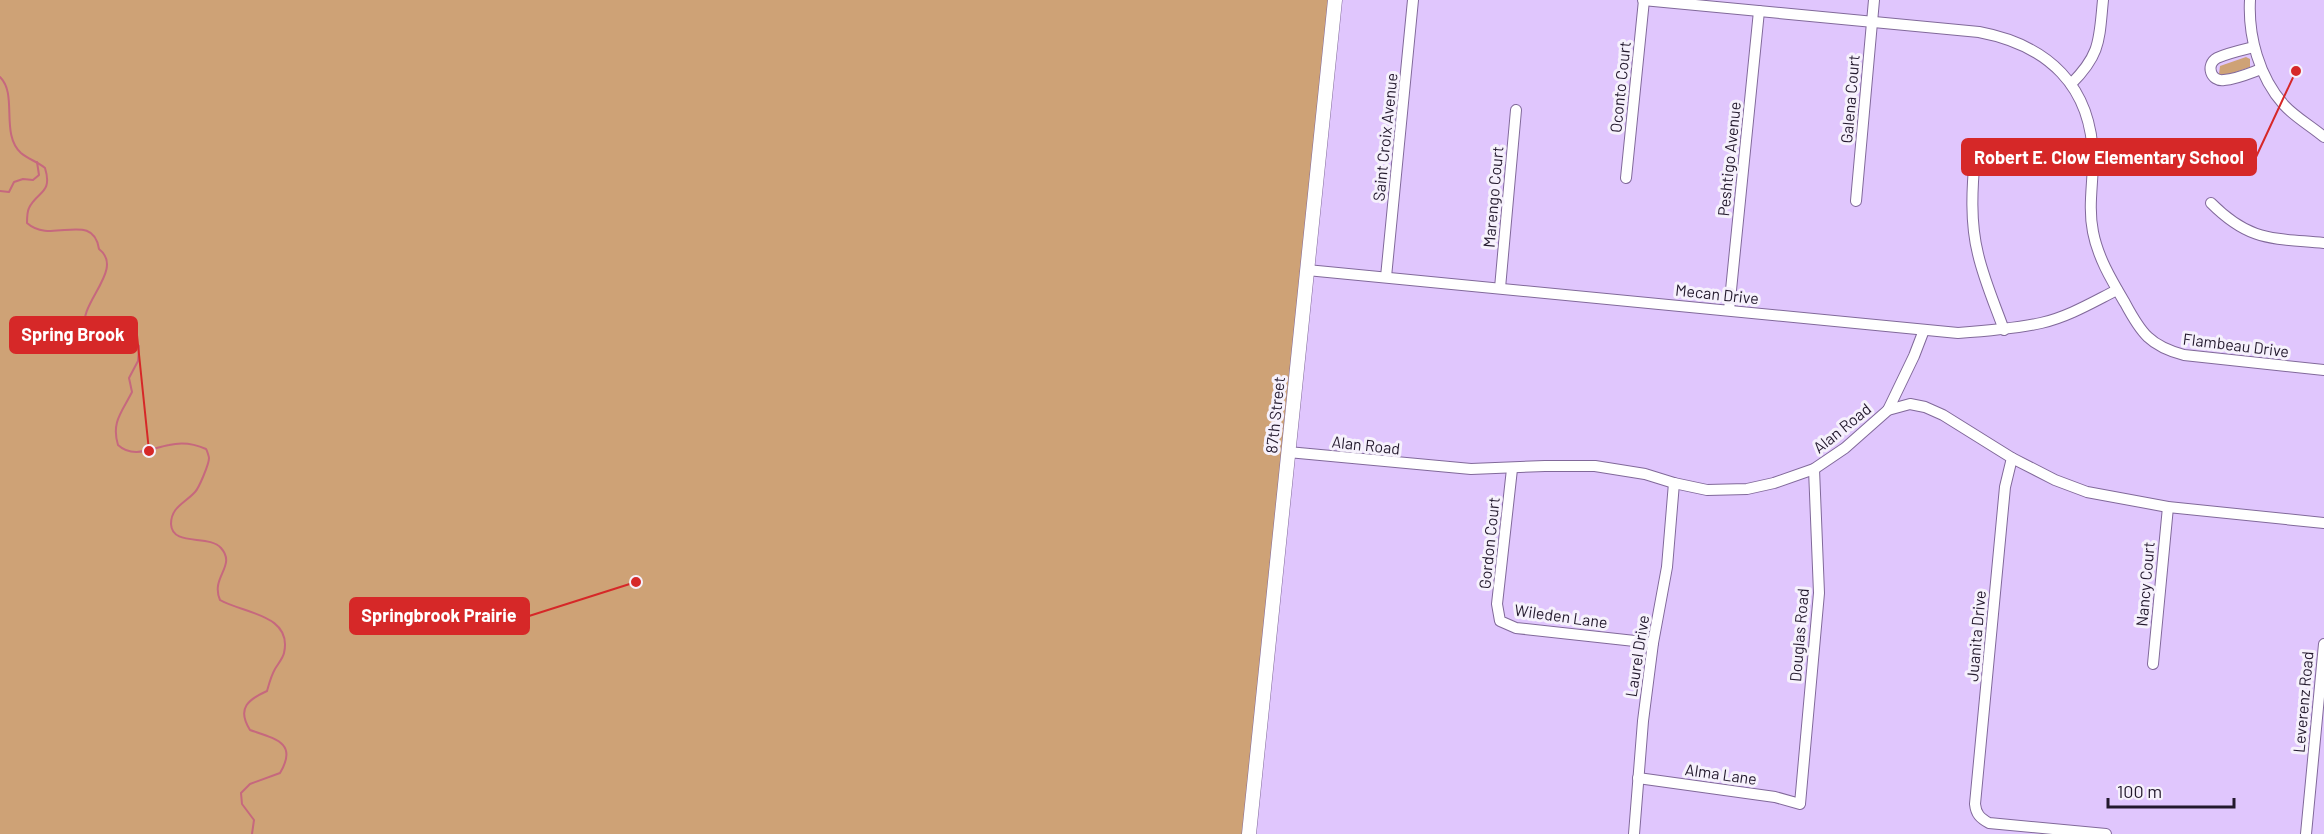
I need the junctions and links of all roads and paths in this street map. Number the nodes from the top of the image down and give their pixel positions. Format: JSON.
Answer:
{"nodes":[{"id":1,"x":1335,"y":0,"type":"edge"},
{"id":2,"x":1413,"y":0,"type":"edge"},
{"id":3,"x":1643,"y":0,"type":"edge"},
{"id":4,"x":1874,"y":0,"type":"edge"},
{"id":5,"x":2103,"y":0,"type":"edge"},
{"id":6,"x":2250,"y":0,"type":"edge"},
{"id":7,"x":1759,"y":11,"type":"junction"},
{"id":8,"x":1873,"y":22,"type":"junction"},
{"id":9,"x":2254,"y":46,"type":"junction"},
{"id":10,"x":2262,"y":69,"type":"junction"},
{"id":11,"x":2071,"y":84,"type":"junction"},
{"id":12,"x":1516,"y":110,"type":"dead end"},
{"id":13,"x":2324,"y":137,"type":"edge"},
{"id":14,"x":1975,"y":155,"type":"dead end"},
{"id":15,"x":1626,"y":177,"type":"dead end"},
{"id":16,"x":1856,"y":201,"type":"dead end"},
{"id":17,"x":2211,"y":203,"type":"dead end"},
{"id":18,"x":2324,"y":243,"type":"edge"},
{"id":19,"x":1307,"y":270,"type":"junction"},
{"id":20,"x":1386,"y":277,"type":"junction"},
{"id":21,"x":1500,"y":288,"type":"junction"},
{"id":22,"x":2117,"y":290,"type":"junction"},
{"id":23,"x":1729,"y":310,"type":"junction"},
{"id":24,"x":1924,"y":330,"type":"junction"},
{"id":25,"x":2004,"y":330,"type":"junction"},
{"id":26,"x":2324,"y":370,"type":"edge"},
{"id":27,"x":1888,"y":410,"type":"junction"},
{"id":28,"x":1288,"y":452,"type":"junction"},
{"id":29,"x":2012,"y":458,"type":"junction"},
{"id":30,"x":1512,"y":469,"type":"junction"},
{"id":31,"x":1814,"y":469,"type":"junction"},
{"id":32,"x":1674,"y":483,"type":"junction"},
{"id":33,"x":2168,"y":507,"type":"junction"},
{"id":34,"x":2324,"y":523,"type":"edge"},
{"id":35,"x":1500,"y":621,"type":"joint"},
{"id":36,"x":1653,"y":643,"type":"junction"},
{"id":37,"x":2324,"y":644,"type":"edge"},
{"id":38,"x":2153,"y":664,"type":"dead end"},
{"id":39,"x":1638,"y":778,"type":"junction"},
{"id":40,"x":1800,"y":804,"type":"joint"},
{"id":41,"x":1249,"y":834,"type":"edge"},
{"id":42,"x":1634,"y":834,"type":"edge"},
{"id":43,"x":2106,"y":834,"type":"edge"},
{"id":44,"x":2306,"y":834,"type":"edge"}],
"edges":[{"from":1,"to":19,"type":"street","name":"87th Street"},
{"from":2,"to":20,"type":"street","name":"Saint Croix Avenue"},
{"from":3,"to":7,"type":"street","name":"Flambeau Drive"},
{"from":3,"to":15,"type":"street","name":"Oconto Court"},
{"from":4,"to":8,"type":"street","name":"Galena Court"},
{"from":5,"to":11,"type":"street"},
{"from":6,"to":9,"type":"street"},
{"from":7,"to":8,"type":"street","name":"Flambeau Drive"},
{"from":7,"to":23,"type":"street","name":"Peshtigo Avenue"},
{"from":8,"to":11,"type":"street","name":"Flambeau Drive"},
{"from":8,"to":16,"type":"street","name":"Galena Court"},
{"from":9,"to":10,"type":"street"},
{"from":9,"to":10,"type":"street"},
{"from":10,"to":13,"type":"street"},
{"from":11,"to":22,"type":"street","name":"Flambeau Drive"},
{"from":12,"to":21,"type":"street","name":"Marengo Court"},
{"from":14,"to":25,"type":"street"},
{"from":17,"to":18,"type":"street"},
{"from":19,"to":20,"type":"street","name":"Mecan Drive"},
{"from":19,"to":28,"type":"street","name":"87th Street"},
{"from":20,"to":21,"type":"street","name":"Mecan Drive"},
{"from":21,"to":23,"type":"street","name":"Mecan Drive"},
{"from":22,"to":25,"type":"street","name":"Mecan Drive"},
{"from":22,"to":26,"type":"street","name":"Flambeau Drive"},
{"from":23,"to":24,"type":"street","name":"Mecan Drive"},
{"from":24,"to":25,"type":"street","name":"Mecan Drive"},
{"from":24,"to":27,"type":"street"},
{"from":27,"to":29,"type":"street","name":"Alan Road"},
{"from":27,"to":31,"type":"street","name":"Alan Road"},
{"from":28,"to":30,"type":"street","name":"Alan Road"},
{"from":28,"to":41,"type":"street","name":"87th Street"},
{"from":29,"to":33,"type":"street","name":"Alan Road"},
{"from":29,"to":43,"type":"street","name":"Juanita Drive"},
{"from":30,"to":32,"type":"street","name":"Alan Road"},
{"from":30,"to":35,"type":"street","name":"Gordon Court"},
{"from":31,"to":32,"type":"street","name":"Alan Road"},
{"from":31,"to":40,"type":"street","name":"Douglas Road"},
{"from":32,"to":36,"type":"street","name":"Laurel Drive"},
{"from":33,"to":34,"type":"street","name":"Alan Road"},
{"from":33,"to":38,"type":"street","name":"Nancy Court"},
{"from":35,"to":36,"type":"street","name":"Wileden Lane"},
{"from":36,"to":39,"type":"street","name":"Laurel Drive"},
{"from":37,"to":44,"type":"street","name":"Leverenz Road"},
{"from":39,"to":40,"type":"street","name":"Alma Lane"},
{"from":39,"to":42,"type":"street","name":"Laurel Drive"}]}
